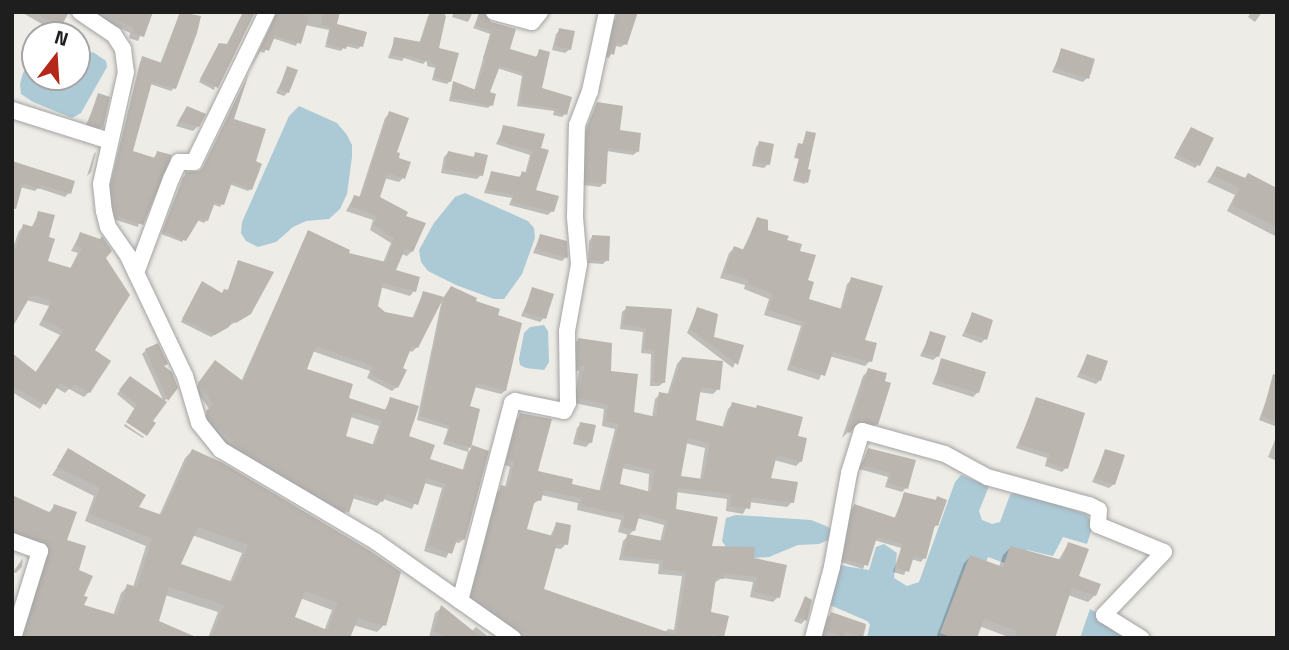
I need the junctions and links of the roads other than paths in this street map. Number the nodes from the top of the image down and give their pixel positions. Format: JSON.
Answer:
{"nodes":[{"id":1,"x":79,"y":12,"type":"edge"},
{"id":2,"x":267,"y":12,"type":"edge"},
{"id":3,"x":494,"y":12,"type":"edge"},
{"id":4,"x":540,"y":12,"type":"edge"},
{"id":5,"x":607,"y":12,"type":"edge"},
{"id":6,"x":12,"y":110,"type":"edge"},
{"id":7,"x":110,"y":141,"type":"junction"},
{"id":8,"x":136,"y":273,"type":"junction"},
{"id":9,"x":12,"y":541,"type":"edge"},
{"id":10,"x":460,"y":601,"type":"junction"},
{"id":11,"x":13,"y":638,"type":"edge"},
{"id":12,"x":513,"y":638,"type":"edge"},
{"id":13,"x":813,"y":638,"type":"edge"},
{"id":14,"x":1141,"y":638,"type":"edge"}],
"edges":[{"from":1,"to":7,"type":"street"},
{"from":2,"to":8,"type":"street"},
{"from":3,"to":4,"type":"street"},
{"from":5,"to":10,"type":"street"},
{"from":6,"to":7,"type":"street"},
{"from":7,"to":8,"type":"street"},
{"from":8,"to":10,"type":"street"},
{"from":9,"to":11,"type":"street"},
{"from":10,"to":12,"type":"street"},
{"from":13,"to":14,"type":"street"}]}
